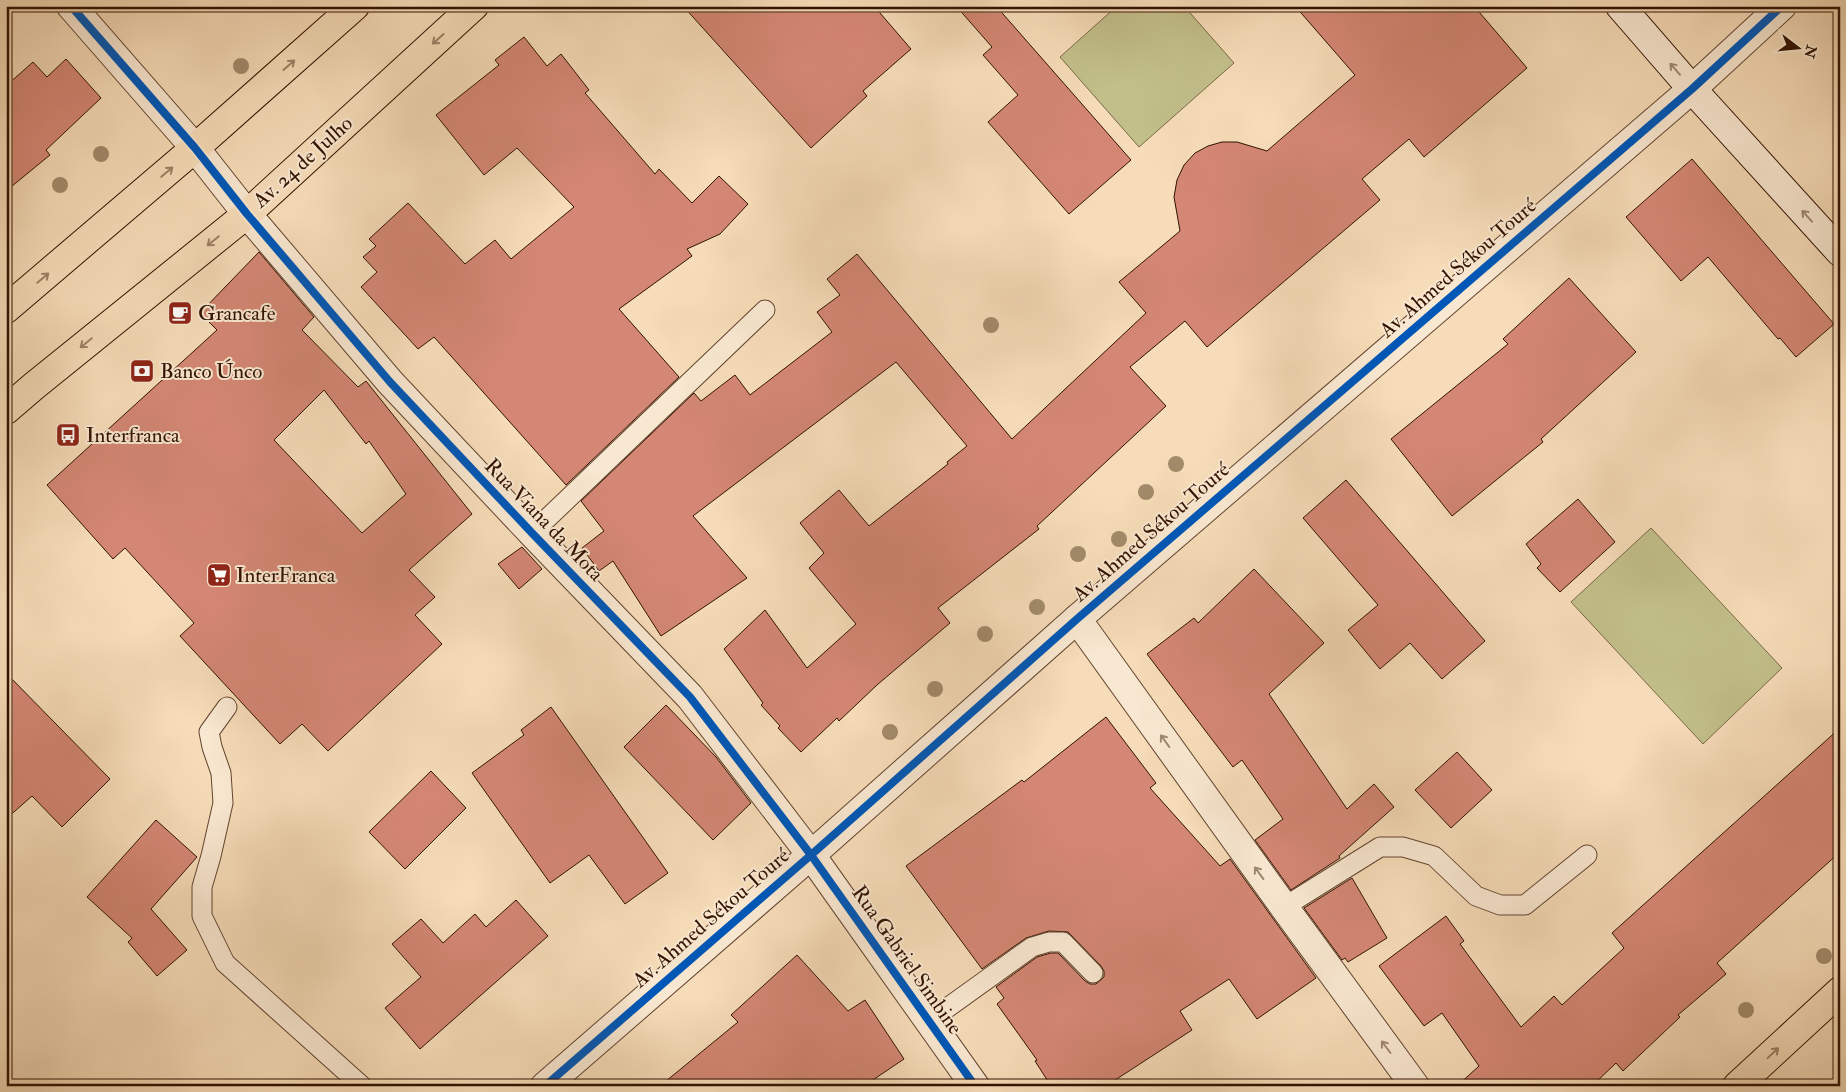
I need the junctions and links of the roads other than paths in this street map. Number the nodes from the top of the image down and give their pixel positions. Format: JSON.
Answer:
{"nodes":[{"id":1,"x":71,"y":6,"type":"edge"},
{"id":2,"x":355,"y":6,"type":"edge"},
{"id":3,"x":474,"y":6,"type":"edge"},
{"id":4,"x":1620,"y":6,"type":"edge"},
{"id":5,"x":1782,"y":6,"type":"edge"},
{"id":6,"x":1692,"y":89,"type":"junction"},
{"id":7,"x":195,"y":148,"type":"junction"},
{"id":8,"x":247,"y":214,"type":"junction"},
{"id":9,"x":1840,"y":252,"type":"edge"},
{"id":10,"x":6,"y":309,"type":"edge"},
{"id":11,"x":765,"y":310,"type":"dead end"},
{"id":12,"x":6,"y":410,"type":"edge"},
{"id":13,"x":532,"y":533,"type":"junction"},
{"id":14,"x":1077,"y":619,"type":"junction"},
{"id":15,"x":226,"y":707,"type":"dead end"},
{"id":16,"x":811,"y":854,"type":"junction"},
{"id":17,"x":1587,"y":855,"type":"dead end"},
{"id":18,"x":1284,"y":907,"type":"junction"},
{"id":19,"x":1093,"y":973,"type":"dead end"},
{"id":20,"x":1840,"y":991,"type":"edge"},
{"id":21,"x":929,"y":1020,"type":"junction"},
{"id":22,"x":362,"y":1086,"type":"edge"},
{"id":23,"x":545,"y":1086,"type":"edge"},
{"id":24,"x":975,"y":1086,"type":"edge"},
{"id":25,"x":1415,"y":1086,"type":"edge"},
{"id":26,"x":1737,"y":1086,"type":"edge"}],
"edges":[{"from":1,"to":7,"type":"street","name":"Rua Viana da Mota"},
{"from":7,"to":2,"type":"main road","one_way":true},
{"from":3,"to":8,"type":"main road","name":"Av. 24 de Julho","one_way":true},
{"from":6,"to":4,"type":"street","one_way":true},
{"from":5,"to":6,"type":"street","name":"Av. Ahmed Sékou Touré"},
{"from":9,"to":6,"type":"street","one_way":true},
{"from":6,"to":14,"type":"street","name":"Av. Ahmed Sékou Touré"},
{"from":7,"to":8,"type":"street","name":"Rua Viana da Mota"},
{"from":10,"to":7,"type":"main road","one_way":true},
{"from":8,"to":12,"type":"main road","name":"Av. 24 de Julho","one_way":true},
{"from":8,"to":13,"type":"street","name":"Rua Viana da Mota"},
{"from":11,"to":13,"type":"lane"},
{"from":13,"to":16,"type":"street","name":"Rua Viana da Mota"},
{"from":14,"to":16,"type":"street","name":"Av. Ahmed Sékou Touré"},
{"from":18,"to":14,"type":"street","one_way":true},
{"from":15,"to":22,"type":"lane"},
{"from":16,"to":21,"type":"street","name":"Rua Gabriel Simbine"},
{"from":16,"to":23,"type":"street","name":"Av. Ahmed Sékou Touré"},
{"from":17,"to":18,"type":"lane"},
{"from":25,"to":18,"type":"street","one_way":true},
{"from":19,"to":21,"type":"lane"},
{"from":26,"to":20,"type":"main road","one_way":true},
{"from":21,"to":24,"type":"street","name":"Rua Gabriel Simbine"}]}
